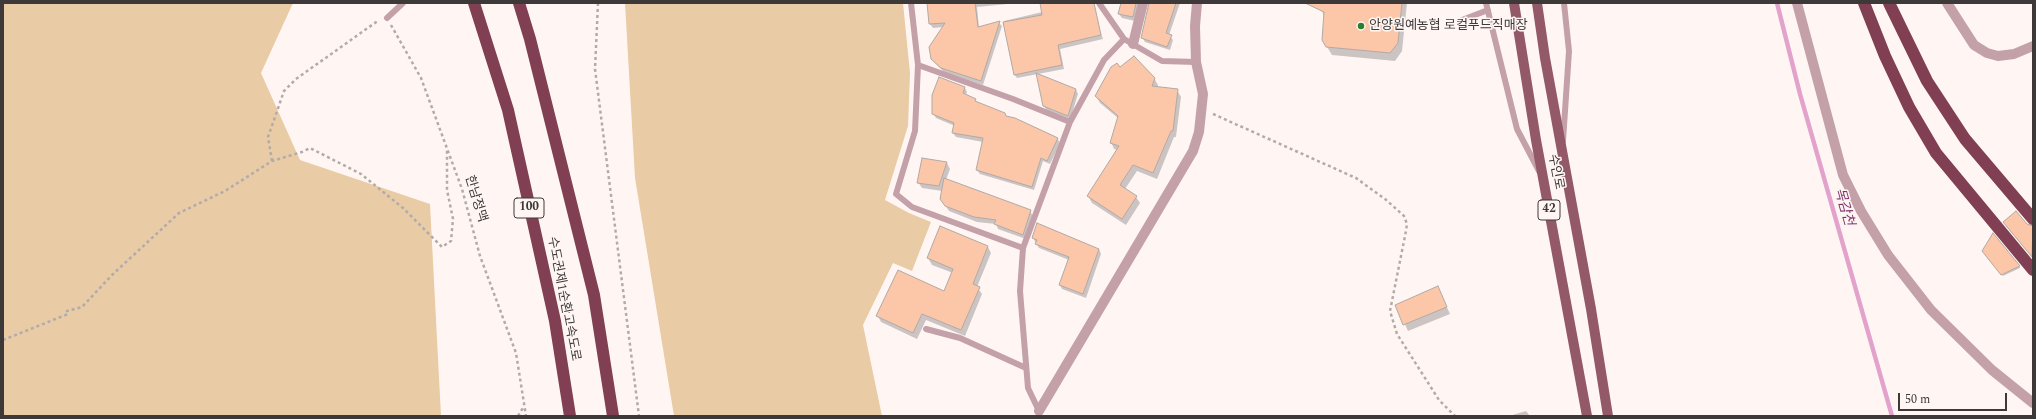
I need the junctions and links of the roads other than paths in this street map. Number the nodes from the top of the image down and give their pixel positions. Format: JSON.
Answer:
{"nodes":[{"id":1,"x":404,"y":3,"type":"edge"},
{"id":2,"x":474,"y":3,"type":"edge"},
{"id":3,"x":519,"y":3,"type":"edge"},
{"id":4,"x":911,"y":3,"type":"edge"},
{"id":5,"x":1099,"y":3,"type":"edge"},
{"id":6,"x":1143,"y":3,"type":"edge"},
{"id":7,"x":1197,"y":3,"type":"edge"},
{"id":8,"x":1486,"y":3,"type":"edge"},
{"id":9,"x":1514,"y":3,"type":"edge"},
{"id":10,"x":1537,"y":3,"type":"edge"},
{"id":11,"x":1564,"y":3,"type":"edge"},
{"id":12,"x":1797,"y":3,"type":"edge"},
{"id":13,"x":1864,"y":3,"type":"edge"},
{"id":14,"x":1889,"y":3,"type":"edge"},
{"id":15,"x":1947,"y":3,"type":"edge"},
{"id":16,"x":1488,"y":10,"type":"junction"},
{"id":17,"x":387,"y":18,"type":"road end"},
{"id":18,"x":1462,"y":20,"type":"dead end"},
{"id":19,"x":1124,"y":39,"type":"junction"},
{"id":20,"x":1133,"y":44,"type":"junction"},
{"id":21,"x":2033,"y":46,"type":"edge"},
{"id":22,"x":1196,"y":62,"type":"junction"},
{"id":23,"x":918,"y":66,"type":"junction"},
{"id":24,"x":1070,"y":122,"type":"junction"},
{"id":25,"x":1562,"y":155,"type":"junction"},
{"id":26,"x":1543,"y":180,"type":"junction"},
{"id":27,"x":2033,"y":219,"type":"edge"},
{"id":28,"x":1023,"y":248,"type":"junction"},
{"id":29,"x":2033,"y":270,"type":"edge"},
{"id":30,"x":926,"y":329,"type":"dead end"},
{"id":31,"x":1026,"y":368,"type":"junction"},
{"id":32,"x":2033,"y":403,"type":"edge"},
{"id":33,"x":1039,"y":413,"type":"edge"},
{"id":34,"x":570,"y":416,"type":"edge"},
{"id":35,"x":613,"y":416,"type":"edge"},
{"id":36,"x":1587,"y":416,"type":"edge"},
{"id":37,"x":1608,"y":416,"type":"edge"}],
"edges":[{"from":1,"to":17,"type":"lane"},
{"from":2,"to":34,"type":"highway","name":"수도권제1순환고속도로","number":"100"},
{"from":3,"to":35,"type":"highway"},
{"from":4,"to":23,"type":"lane"},
{"from":5,"to":19,"type":"lane"},
{"from":6,"to":20,"type":"street"},
{"from":7,"to":22,"type":"street"},
{"from":8,"to":16,"type":"lane"},
{"from":9,"to":26,"type":"main road","name":"수인로","number":"42"},
{"from":10,"to":25,"type":"main road","name":"수인로","number":"42"},
{"from":11,"to":25,"type":"lane"},
{"from":12,"to":32,"type":"street"},
{"from":13,"to":29,"type":"highway"},
{"from":14,"to":27,"type":"highway"},
{"from":15,"to":21,"type":"street"},
{"from":16,"to":18,"type":"lane"},
{"from":16,"to":26,"type":"lane"},
{"from":19,"to":20,"type":"lane"},
{"from":19,"to":24,"type":"lane"},
{"from":20,"to":22,"type":"lane"},
{"from":22,"to":33,"type":"street"},
{"from":23,"to":24,"type":"lane"},
{"from":23,"to":28,"type":"lane"},
{"from":24,"to":28,"type":"lane"},
{"from":25,"to":37,"type":"main road","name":"수인로","number":"42"},
{"from":26,"to":36,"type":"main road","name":"수인로","number":"42"},
{"from":28,"to":31,"type":"lane"},
{"from":30,"to":31,"type":"lane"},
{"from":31,"to":33,"type":"lane"}]}
